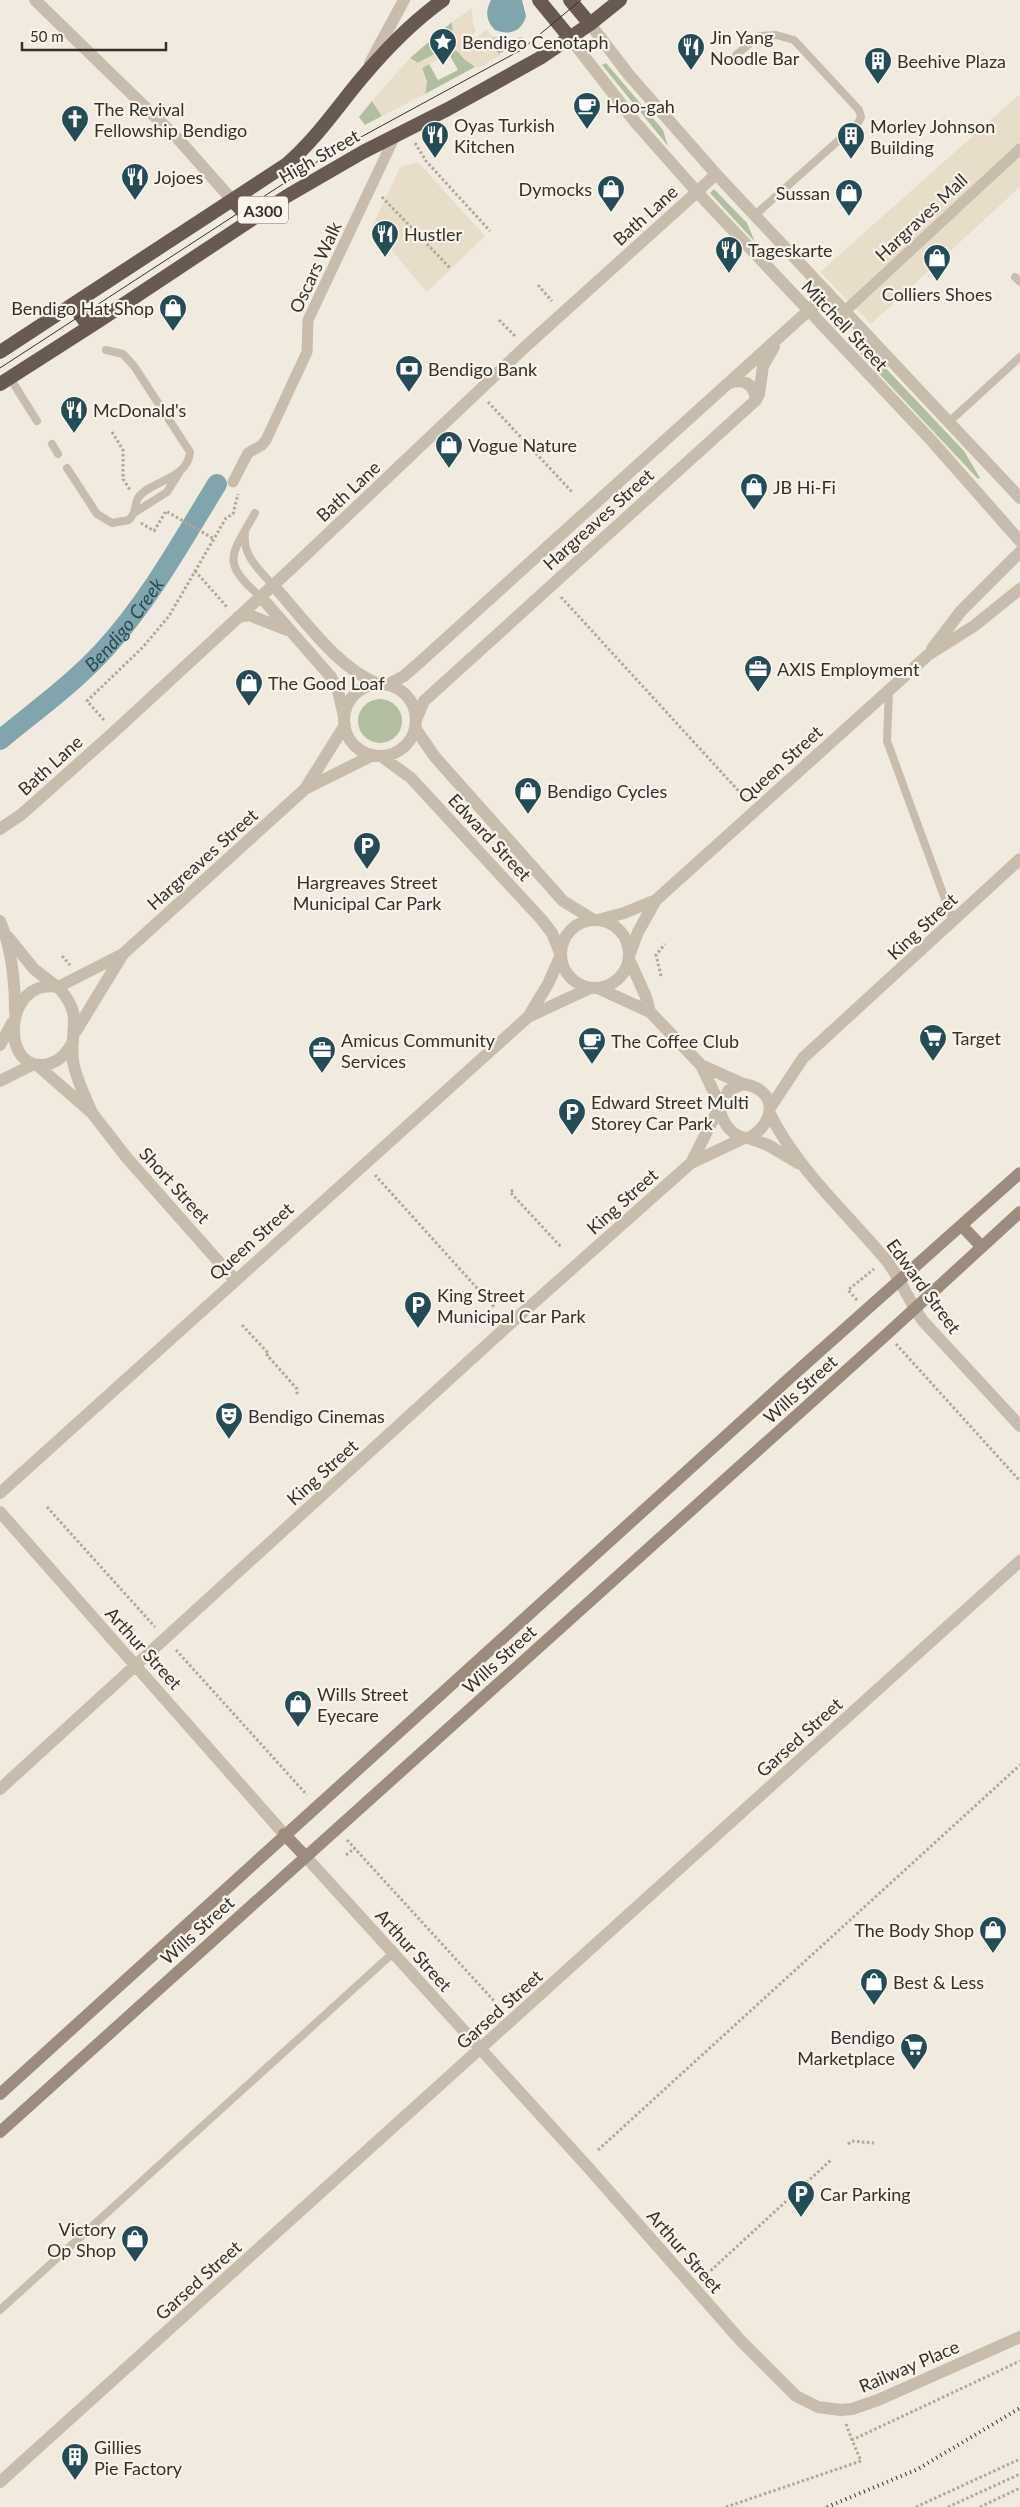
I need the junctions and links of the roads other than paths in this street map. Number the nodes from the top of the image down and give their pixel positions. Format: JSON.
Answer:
{"nodes":[{"id":1,"x":35,"y":0,"type":"edge"},
{"id":2,"x":404,"y":0,"type":"edge"},
{"id":3,"x":443,"y":0,"type":"edge"},
{"id":4,"x":539,"y":0,"type":"edge"},
{"id":5,"x":570,"y":0,"type":"edge"},
{"id":6,"x":620,"y":0,"type":"edge"},
{"id":7,"x":590,"y":24,"type":"junction"},
{"id":8,"x":570,"y":38,"type":"junction"},
{"id":9,"x":736,"y":55,"type":"dead end"},
{"id":10,"x":360,"y":80,"type":"junction"},
{"id":11,"x":401,"y":133,"type":"junction"},
{"id":12,"x":1020,"y":150,"type":"edge"},
{"id":13,"x":716,"y":174,"type":"junction"},
{"id":14,"x":697,"y":192,"type":"junction"},
{"id":15,"x":232,"y":201,"type":"junction"},
{"id":16,"x":755,"y":215,"type":"junction"},
{"id":17,"x":250,"y":219,"type":"junction"},
{"id":18,"x":828,"y":293,"type":"junction"},
{"id":19,"x":73,"y":305,"type":"junction"},
{"id":20,"x":808,"y":310,"type":"junction"},
{"id":21,"x":845,"y":310,"type":"junction"},
{"id":22,"x":89,"y":327,"type":"junction"},
{"id":23,"x":784,"y":333,"type":"junction"},
{"id":24,"x":106,"y":350,"type":"dead end"},
{"id":25,"x":0,"y":352,"type":"edge"},
{"id":26,"x":1020,"y":357,"type":"edge"},
{"id":27,"x":5,"y":381,"type":"edge"},
{"id":28,"x":728,"y":383,"type":"junction"},
{"id":29,"x":756,"y":400,"type":"junction"},
{"id":30,"x":37,"y":421,"type":"dead end"},
{"id":31,"x":949,"y":422,"type":"junction"},
{"id":32,"x":52,"y":444,"type":"dead end"},
{"id":33,"x":58,"y":454,"type":"dead end"},
{"id":34,"x":67,"y":468,"type":"dead end"},
{"id":35,"x":233,"y":482,"type":"road end"},
{"id":36,"x":1020,"y":498,"type":"edge"},
{"id":37,"x":255,"y":513,"type":"dead end"},
{"id":38,"x":245,"y":532,"type":"junction"},
{"id":39,"x":1020,"y":541,"type":"edge"},
{"id":40,"x":1020,"y":552,"type":"edge"},
{"id":41,"x":273,"y":585,"type":"junction"},
{"id":42,"x":1020,"y":589,"type":"edge"},
{"id":43,"x":260,"y":597,"type":"junction"},
{"id":44,"x":234,"y":614,"type":"junction"},
{"id":45,"x":291,"y":632,"type":"junction"},
{"id":46,"x":928,"y":655,"type":"junction"},
{"id":47,"x":382,"y":685,"type":"junction"},
{"id":48,"x":889,"y":690,"type":"junction"},
{"id":49,"x":345,"y":721,"type":"junction"},
{"id":50,"x":416,"y":724,"type":"junction"},
{"id":51,"x":378,"y":756,"type":"junction"},
{"id":52,"x":306,"y":790,"type":"junction"},
{"id":53,"x":0,"y":829,"type":"edge"},
{"id":54,"x":1020,"y":859,"type":"edge"},
{"id":55,"x":656,"y":900,"type":"junction"},
{"id":56,"x":596,"y":920,"type":"junction"},
{"id":57,"x":953,"y":921,"type":"junction"},
{"id":58,"x":2,"y":927,"type":"edge"},
{"id":59,"x":123,"y":954,"type":"junction"},
{"id":60,"x":560,"y":955,"type":"junction"},
{"id":61,"x":629,"y":957,"type":"junction"},
{"id":62,"x":57,"y":986,"type":"junction"},
{"id":63,"x":594,"y":988,"type":"junction"},
{"id":64,"x":650,"y":1012,"type":"junction"},
{"id":65,"x":15,"y":1016,"type":"junction"},
{"id":66,"x":528,"y":1017,"type":"junction"},
{"id":67,"x":74,"y":1038,"type":"junction"},
{"id":68,"x":0,"y":1045,"type":"edge"},
{"id":69,"x":35,"y":1064,"type":"junction"},
{"id":70,"x":701,"y":1066,"type":"junction"},
{"id":71,"x":0,"y":1081,"type":"edge"},
{"id":72,"x":743,"y":1084,"type":"junction"},
{"id":73,"x":719,"y":1106,"type":"junction"},
{"id":74,"x":770,"y":1111,"type":"junction"},
{"id":75,"x":92,"y":1113,"type":"junction"},
{"id":76,"x":747,"y":1138,"type":"junction"},
{"id":77,"x":690,"y":1163,"type":"junction"},
{"id":78,"x":800,"y":1165,"type":"junction"},
{"id":79,"x":1020,"y":1173,"type":"edge"},
{"id":80,"x":1020,"y":1212,"type":"edge"},
{"id":81,"x":962,"y":1226,"type":"junction"},
{"id":82,"x":982,"y":1247,"type":"junction"},
{"id":83,"x":234,"y":1279,"type":"junction"},
{"id":84,"x":900,"y":1280,"type":"junction"},
{"id":85,"x":914,"y":1310,"type":"junction"},
{"id":86,"x":1020,"y":1426,"type":"edge"},
{"id":87,"x":0,"y":1493,"type":"edge"},
{"id":88,"x":0,"y":1512,"type":"edge"},
{"id":89,"x":1020,"y":1561,"type":"edge"},
{"id":90,"x":136,"y":1666,"type":"junction"},
{"id":91,"x":0,"y":1789,"type":"edge"},
{"id":92,"x":284,"y":1834,"type":"junction"},
{"id":93,"x":305,"y":1856,"type":"junction"},
{"id":94,"x":393,"y":1953,"type":"junction"},
{"id":95,"x":480,"y":2049,"type":"junction"},
{"id":96,"x":0,"y":2094,"type":"edge"},
{"id":97,"x":0,"y":2132,"type":"edge"},
{"id":98,"x":0,"y":2310,"type":"edge"},
{"id":99,"x":1020,"y":2337,"type":"edge"},
{"id":100,"x":809,"y":2403,"type":"joint"},
{"id":101,"x":0,"y":2482,"type":"edge"}],
"edges":[{"from":1,"to":15,"type":"street"},
{"from":2,"to":10,"type":"street"},
{"from":3,"to":10,"type":"highway","name":"High Street","number":"A300"},
{"from":4,"to":8,"type":"highway"},
{"from":5,"to":7,"type":"highway"},
{"from":6,"to":7,"type":"highway","number":"A300"},
{"from":7,"to":8,"type":"highway","name":"High Street","number":"A300"},
{"from":7,"to":13,"type":"street","name":"Mitchell Street"},
{"from":8,"to":11,"type":"highway","name":"High Street","number":"A300"},
{"from":8,"to":14,"type":"street","name":"Mitchell Street"},
{"from":9,"to":16,"type":"lane"},
{"from":10,"to":15,"type":"highway","name":"High Street","number":"A300"},
{"from":11,"to":17,"type":"highway","name":"High Street","number":"A300"},
{"from":11,"to":35,"type":"street","name":"Oscars Walk"},
{"from":12,"to":21,"type":"street","name":"Hargraves Mall"},
{"from":13,"to":14,"type":"street","name":"Bath Lane"},
{"from":13,"to":16,"type":"street","name":"Mitchell Street"},
{"from":14,"to":20,"type":"street","name":"Mitchell Street"},
{"from":14,"to":41,"type":"street","name":"Bath Lane"},
{"from":15,"to":17,"type":"highway"},
{"from":15,"to":19,"type":"highway","name":"High Street","number":"A300"},
{"from":16,"to":18,"type":"street","name":"Mitchell Street"},
{"from":17,"to":22,"type":"highway","name":"High Street","number":"A300"},
{"from":18,"to":20,"type":"street","name":"Hargreaves Street"},
{"from":18,"to":21,"type":"street","name":"Mitchell Street"},
{"from":19,"to":22,"type":"highway"},
{"from":19,"to":25,"type":"highway","name":"High Street","number":"A300"},
{"from":20,"to":23,"type":"street","name":"Hargreaves Street"},
{"from":20,"to":39,"type":"street","name":"Mitchell Street"},
{"from":21,"to":31,"type":"street","name":"Mitchell Street"},
{"from":22,"to":27,"type":"highway","name":"High Street","number":"A300"},
{"from":23,"to":28,"type":"street","name":"Hargreaves Street"},
{"from":23,"to":29,"type":"street","name":"Hargreaves Street"},
{"from":24,"to":34,"type":"lane"},
{"from":26,"to":31,"type":"lane"},
{"from":27,"to":30,"type":"lane"},
{"from":28,"to":29,"type":"street"},
{"from":28,"to":47,"type":"street","name":"Hargreaves Street"},
{"from":29,"to":50,"type":"street","name":"Hargreaves Street"},
{"from":31,"to":36,"type":"street","name":"Mitchell Street"},
{"from":32,"to":33,"type":"lane"},
{"from":37,"to":38,"type":"lane"},
{"from":38,"to":41,"type":"lane"},
{"from":38,"to":43,"type":"lane"},
{"from":40,"to":46,"type":"street","name":"Queen Street"},
{"from":41,"to":43,"type":"street","name":"Bath Lane"},
{"from":41,"to":47,"type":"street"},
{"from":42,"to":46,"type":"street","name":"Queen Street"},
{"from":43,"to":44,"type":"street","name":"Bath Lane"},
{"from":43,"to":45,"type":"street"},
{"from":44,"to":45,"type":"street"},
{"from":44,"to":53,"type":"street","name":"Bath Lane"},
{"from":45,"to":49,"type":"street"},
{"from":46,"to":48,"type":"street","name":"Queen Street"},
{"from":47,"to":49,"type":"street"},
{"from":47,"to":50,"type":"street"},
{"from":48,"to":55,"type":"street","name":"Queen Street"},
{"from":48,"to":57,"type":"lane"},
{"from":49,"to":51,"type":"street"},
{"from":49,"to":52,"type":"street","name":"Hargreaves Street"},
{"from":50,"to":51,"type":"street"},
{"from":50,"to":56,"type":"street","name":"Edward Street"},
{"from":51,"to":52,"type":"street","name":"Hargreaves Street"},
{"from":51,"to":60,"type":"street","name":"Edward Street"},
{"from":52,"to":59,"type":"street","name":"Hargreaves Street"},
{"from":54,"to":57,"type":"street","name":"King Street"},
{"from":55,"to":56,"type":"street","name":"Queen Street"},
{"from":55,"to":61,"type":"street","name":"Queen Street"},
{"from":56,"to":60,"type":"street"},
{"from":56,"to":61,"type":"street"},
{"from":57,"to":74,"type":"street","name":"King Street"},
{"from":58,"to":62,"type":"street"},
{"from":58,"to":65,"type":"street"},
{"from":59,"to":62,"type":"street","name":"Hargreaves Street"},
{"from":59,"to":67,"type":"street","name":"Hargreaves Street"},
{"from":60,"to":63,"type":"street"},
{"from":60,"to":66,"type":"street","name":"Queen Street"},
{"from":61,"to":63,"type":"street"},
{"from":61,"to":64,"type":"street"},
{"from":62,"to":65,"type":"street"},
{"from":62,"to":67,"type":"street"},
{"from":63,"to":64,"type":"street"},
{"from":63,"to":66,"type":"street","name":"Queen Street"},
{"from":64,"to":70,"type":"street"},
{"from":65,"to":68,"type":"street"},
{"from":65,"to":69,"type":"street"},
{"from":66,"to":83,"type":"street","name":"Queen Street"},
{"from":67,"to":69,"type":"street"},
{"from":67,"to":75,"type":"street","name":"Short Street"},
{"from":69,"to":71,"type":"street"},
{"from":69,"to":75,"type":"street","name":"Short Street"},
{"from":70,"to":72,"type":"street"},
{"from":70,"to":73,"type":"street"},
{"from":72,"to":73,"type":"street"},
{"from":72,"to":74,"type":"street"},
{"from":73,"to":76,"type":"street"},
{"from":73,"to":77,"type":"street","name":"King Street"},
{"from":74,"to":76,"type":"street"},
{"from":74,"to":78,"type":"street","name":"Edward Street"},
{"from":75,"to":83,"type":"street","name":"Short Street"},
{"from":76,"to":77,"type":"street","name":"King Street"},
{"from":76,"to":78,"type":"street","name":"Edward Street"},
{"from":77,"to":90,"type":"street","name":"King Street"},
{"from":78,"to":84,"type":"street","name":"Edward Street"},
{"from":79,"to":81,"type":"main road","name":"Wills Street"},
{"from":80,"to":82,"type":"main road","name":"Wills Street"},
{"from":81,"to":82,"type":"main road"},
{"from":81,"to":84,"type":"main road","name":"Wills Street"},
{"from":82,"to":85,"type":"main road","name":"Wills Street"},
{"from":83,"to":87,"type":"street","name":"Queen Street"},
{"from":84,"to":85,"type":"street","name":"Edward Street"},
{"from":84,"to":92,"type":"main road","name":"Wills Street"},
{"from":85,"to":86,"type":"street","name":"Edward Street"},
{"from":85,"to":93,"type":"main road","name":"Wills Street"},
{"from":88,"to":90,"type":"street","name":"Arthur Street"},
{"from":89,"to":95,"type":"street","name":"Garsed Street"},
{"from":90,"to":91,"type":"street","name":"King Street"},
{"from":90,"to":92,"type":"street","name":"Arthur Street"},
{"from":92,"to":93,"type":"main road","name":"Arthur Street"},
{"from":92,"to":96,"type":"main road","name":"Wills Street"},
{"from":93,"to":94,"type":"street","name":"Arthur Street"},
{"from":93,"to":97,"type":"main road","name":"Wills Street"},
{"from":94,"to":95,"type":"street","name":"Arthur Street"},
{"from":94,"to":98,"type":"lane"},
{"from":95,"to":100,"type":"street","name":"Arthur Street"},
{"from":95,"to":101,"type":"street","name":"Garsed Street"},
{"from":99,"to":100,"type":"street","name":"Railway Place"}]}
